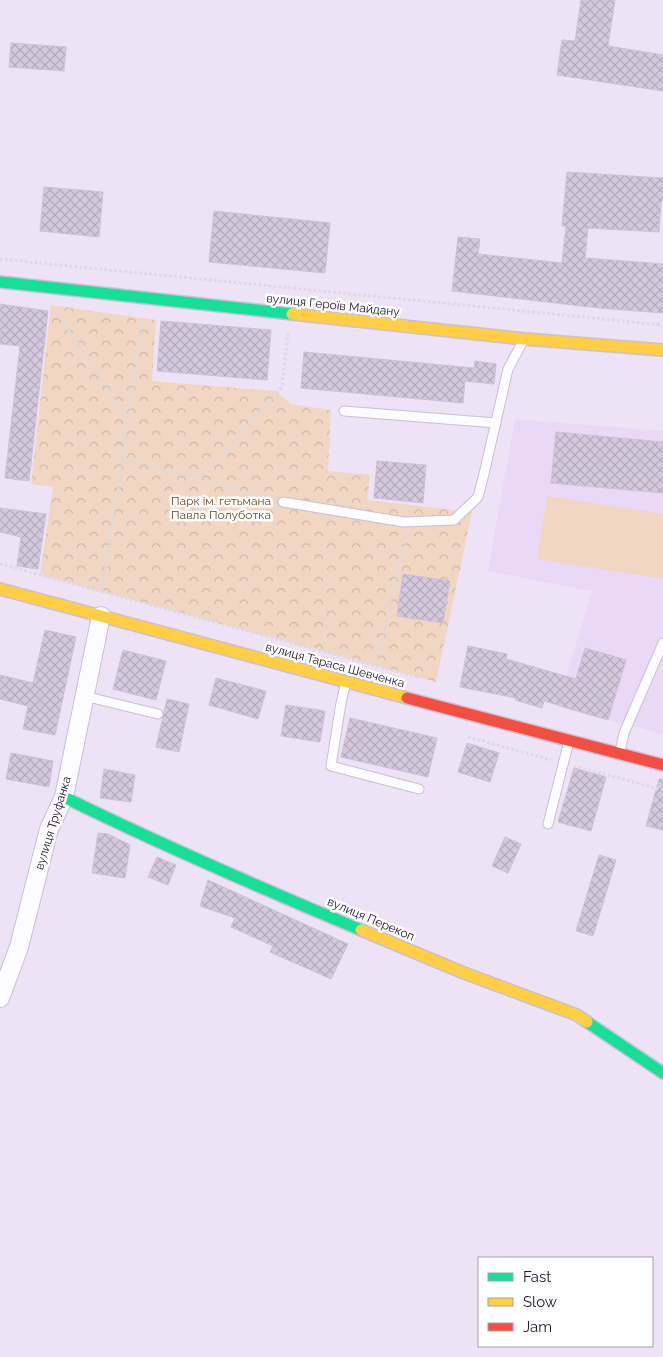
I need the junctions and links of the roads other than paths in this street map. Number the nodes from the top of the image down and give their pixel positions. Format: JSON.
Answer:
{"nodes":[{"id":1,"x":0,"y":282,"type":"edge"},
{"id":2,"x":525,"y":339,"type":"junction"},
{"id":3,"x":663,"y":350,"type":"edge"},
{"id":4,"x":344,"y":411,"type":"dead end"},
{"id":5,"x":496,"y":423,"type":"junction"},
{"id":6,"x":282,"y":502,"type":"road end"},
{"id":7,"x":0,"y":589,"type":"edge"},
{"id":8,"x":100,"y":616,"type":"junction"},
{"id":9,"x":663,"y":643,"type":"edge"},
{"id":10,"x":346,"y":682,"type":"junction"},
{"id":11,"x":84,"y":696,"type":"junction"},
{"id":12,"x":158,"y":714,"type":"dead end"},
{"id":13,"x":569,"y":741,"type":"junction"},
{"id":14,"x":620,"y":754,"type":"junction"},
{"id":15,"x":663,"y":766,"type":"edge"},
{"id":16,"x":420,"y":789,"type":"dead end"},
{"id":17,"x":64,"y":798,"type":"junction"},
{"id":18,"x":548,"y":824,"type":"dead end"},
{"id":19,"x":0,"y":998,"type":"edge"},
{"id":20,"x":663,"y":1072,"type":"edge"}],
"edges":[{"from":1,"to":2,"type":"main road","name":"вулиця Героїв Майдану"},
{"from":2,"to":3,"type":"main road","name":"вулиця Героїв Майдану"},
{"from":2,"to":5,"type":"lane"},
{"from":4,"to":5,"type":"lane"},
{"from":5,"to":6,"type":"lane"},
{"from":7,"to":8,"type":"main road","name":"вулиця Тараса Шевченка"},
{"from":8,"to":10,"type":"main road","name":"вулиця Тараса Шевченка"},
{"from":8,"to":11,"type":"street","name":"вулиця Труфанка"},
{"from":9,"to":14,"type":"lane"},
{"from":10,"to":13,"type":"main road","name":"вулиця Тараса Шевченка"},
{"from":10,"to":16,"type":"lane"},
{"from":11,"to":12,"type":"lane"},
{"from":11,"to":17,"type":"street","name":"вулиця Труфанка"},
{"from":13,"to":14,"type":"main road","name":"вулиця Тараса Шевченка"},
{"from":13,"to":18,"type":"lane"},
{"from":14,"to":15,"type":"main road","name":"вулиця Тараса Шевченка"},
{"from":17,"to":19,"type":"street","name":"вулиця Труфанка"},
{"from":17,"to":20,"type":"main road","name":"вулиця Перекоп"}]}
